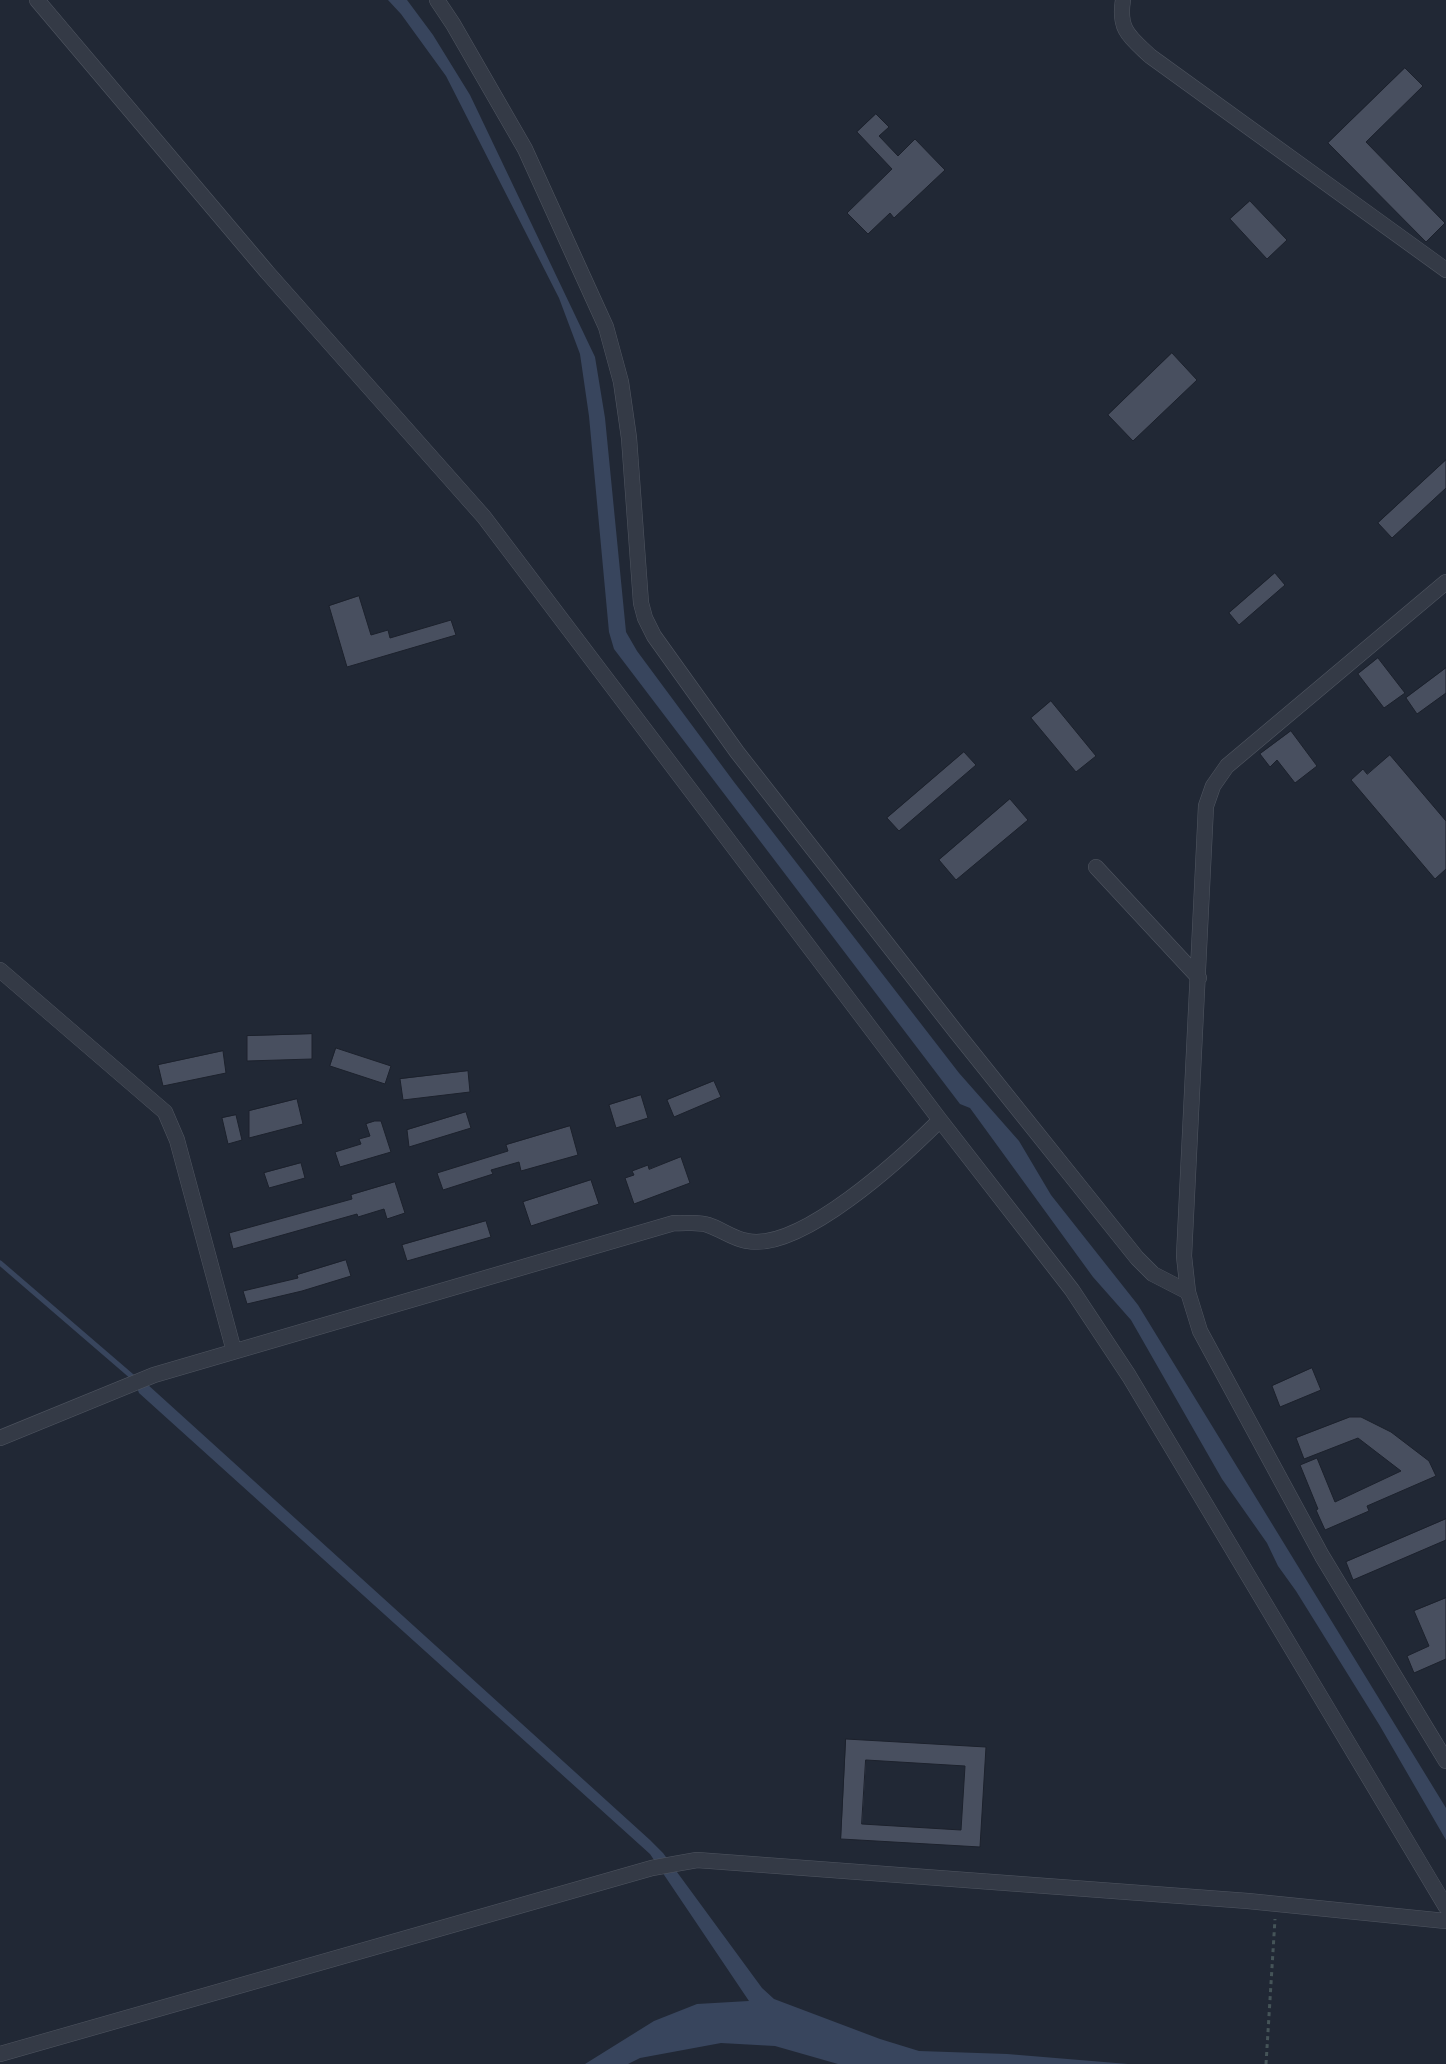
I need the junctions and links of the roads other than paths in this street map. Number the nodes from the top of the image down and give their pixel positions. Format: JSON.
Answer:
{"nodes":[{"id":1,"x":37,"y":0,"type":"edge"},
{"id":2,"x":437,"y":0,"type":"edge"},
{"id":3,"x":1124,"y":0,"type":"edge"},
{"id":4,"x":1446,"y":270,"type":"edge"},
{"id":5,"x":1446,"y":582,"type":"edge"},
{"id":6,"x":1096,"y":867,"type":"dead end"},
{"id":7,"x":0,"y":970,"type":"edge"},
{"id":8,"x":1198,"y":978,"type":"junction"},
{"id":9,"x":940,"y":1120,"type":"junction"},
{"id":10,"x":1188,"y":1292,"type":"junction"},
{"id":11,"x":234,"y":1351,"type":"junction"},
{"id":12,"x":0,"y":1438,"type":"edge"},
{"id":13,"x":1446,"y":1761,"type":"edge"},
{"id":14,"x":1446,"y":1907,"type":"edge"},
{"id":15,"x":1446,"y":1921,"type":"edge"},
{"id":16,"x":0,"y":2054,"type":"edge"}],
"edges":[{"from":1,"to":9,"type":"street"},
{"from":2,"to":10,"type":"street"},
{"from":3,"to":4,"type":"street"},
{"from":5,"to":8,"type":"street"},
{"from":6,"to":8,"type":"street"},
{"from":7,"to":11,"type":"street"},
{"from":8,"to":10,"type":"street"},
{"from":9,"to":11,"type":"street"},
{"from":9,"to":14,"type":"street"},
{"from":10,"to":13,"type":"street"},
{"from":11,"to":12,"type":"street"},
{"from":15,"to":16,"type":"street"}]}
